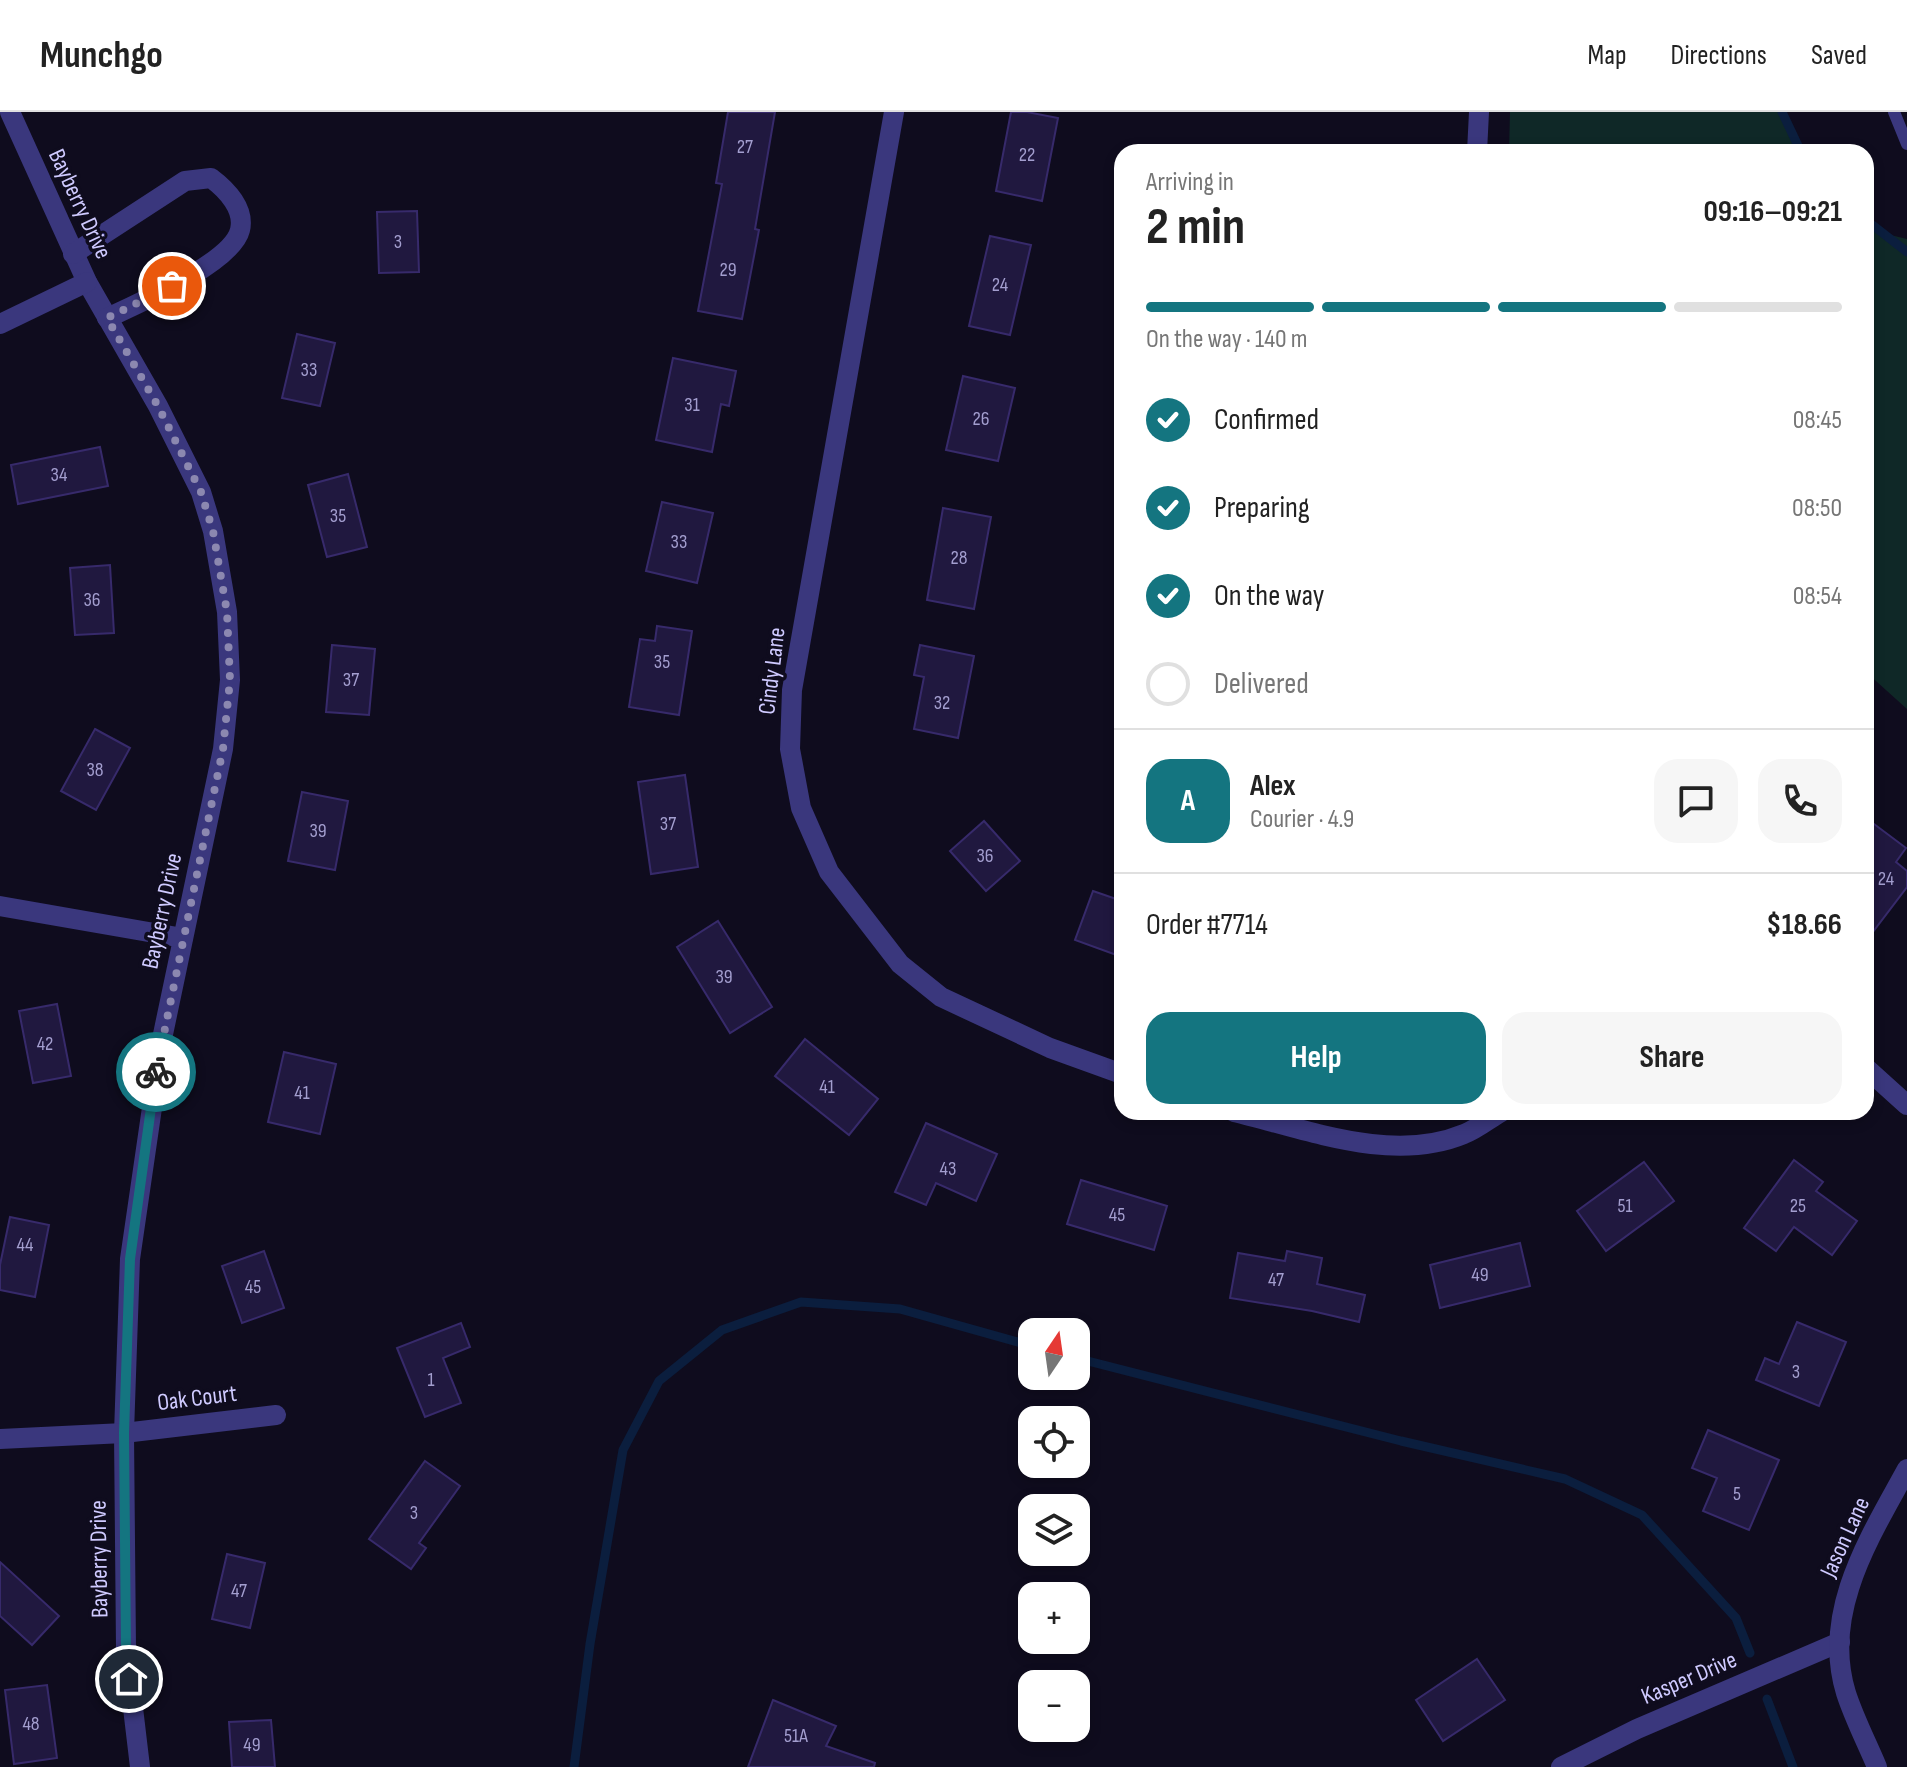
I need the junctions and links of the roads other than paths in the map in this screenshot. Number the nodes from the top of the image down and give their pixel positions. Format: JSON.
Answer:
{"nodes":[{"id":1,"x":10,"y":112,"type":"edge"},
{"id":2,"x":894,"y":112,"type":"edge"},
{"id":3,"x":1479,"y":112,"type":"edge"},
{"id":4,"x":1894,"y":112,"type":"edge"},
{"id":5,"x":1477,"y":144,"type":"edge"},
{"id":6,"x":1907,"y":144,"type":"edge"},
{"id":7,"x":73,"y":254,"type":"junction"},
{"id":8,"x":87,"y":282,"type":"junction"},
{"id":9,"x":107,"y":318,"type":"junction"},
{"id":10,"x":0,"y":324,"type":"edge"},
{"id":11,"x":0,"y":906,"type":"edge"},
{"id":12,"x":183,"y":938,"type":"junction"},
{"id":13,"x":1114,"y":1071,"type":"edge"},
{"id":14,"x":1874,"y":1075,"type":"edge"},
{"id":15,"x":1907,"y":1105,"type":"edge"},
{"id":16,"x":1267,"y":1120,"type":"edge"},
{"id":17,"x":1488,"y":1120,"type":"edge"},
{"id":18,"x":276,"y":1415,"type":"dead end"},
{"id":19,"x":124,"y":1433,"type":"junction"},
{"id":20,"x":0,"y":1439,"type":"edge"},
{"id":21,"x":1907,"y":1469,"type":"edge"},
{"id":22,"x":1840,"y":1642,"type":"junction"},
{"id":23,"x":140,"y":1767,"type":"edge"},
{"id":24,"x":1561,"y":1767,"type":"edge"},
{"id":25,"x":1877,"y":1767,"type":"edge"}],
"edges":[{"from":1,"to":7,"type":"street","name":"Bayberry Drive"},
{"from":2,"to":13,"type":"street","name":"Cindy Lane"},
{"from":3,"to":5,"type":"street"},
{"from":4,"to":6,"type":"lane"},
{"from":7,"to":8,"type":"street","name":"Bayberry Drive"},
{"from":7,"to":9,"type":"street"},
{"from":8,"to":9,"type":"street","name":"Bayberry Drive"},
{"from":8,"to":10,"type":"street"},
{"from":9,"to":12,"type":"street","name":"Bayberry Drive"},
{"from":11,"to":12,"type":"street"},
{"from":12,"to":19,"type":"street","name":"Bayberry Drive"},
{"from":14,"to":15,"type":"street"},
{"from":16,"to":17,"type":"street"},
{"from":18,"to":19,"type":"street","name":"Oak Court"},
{"from":19,"to":20,"type":"street","name":"Oak Court"},
{"from":19,"to":23,"type":"street","name":"Bayberry Drive"},
{"from":21,"to":22,"type":"street","name":"Jason Lane"},
{"from":22,"to":24,"type":"street","name":"Kasper Drive"},
{"from":22,"to":25,"type":"street","name":"Jason Lane"}]}
